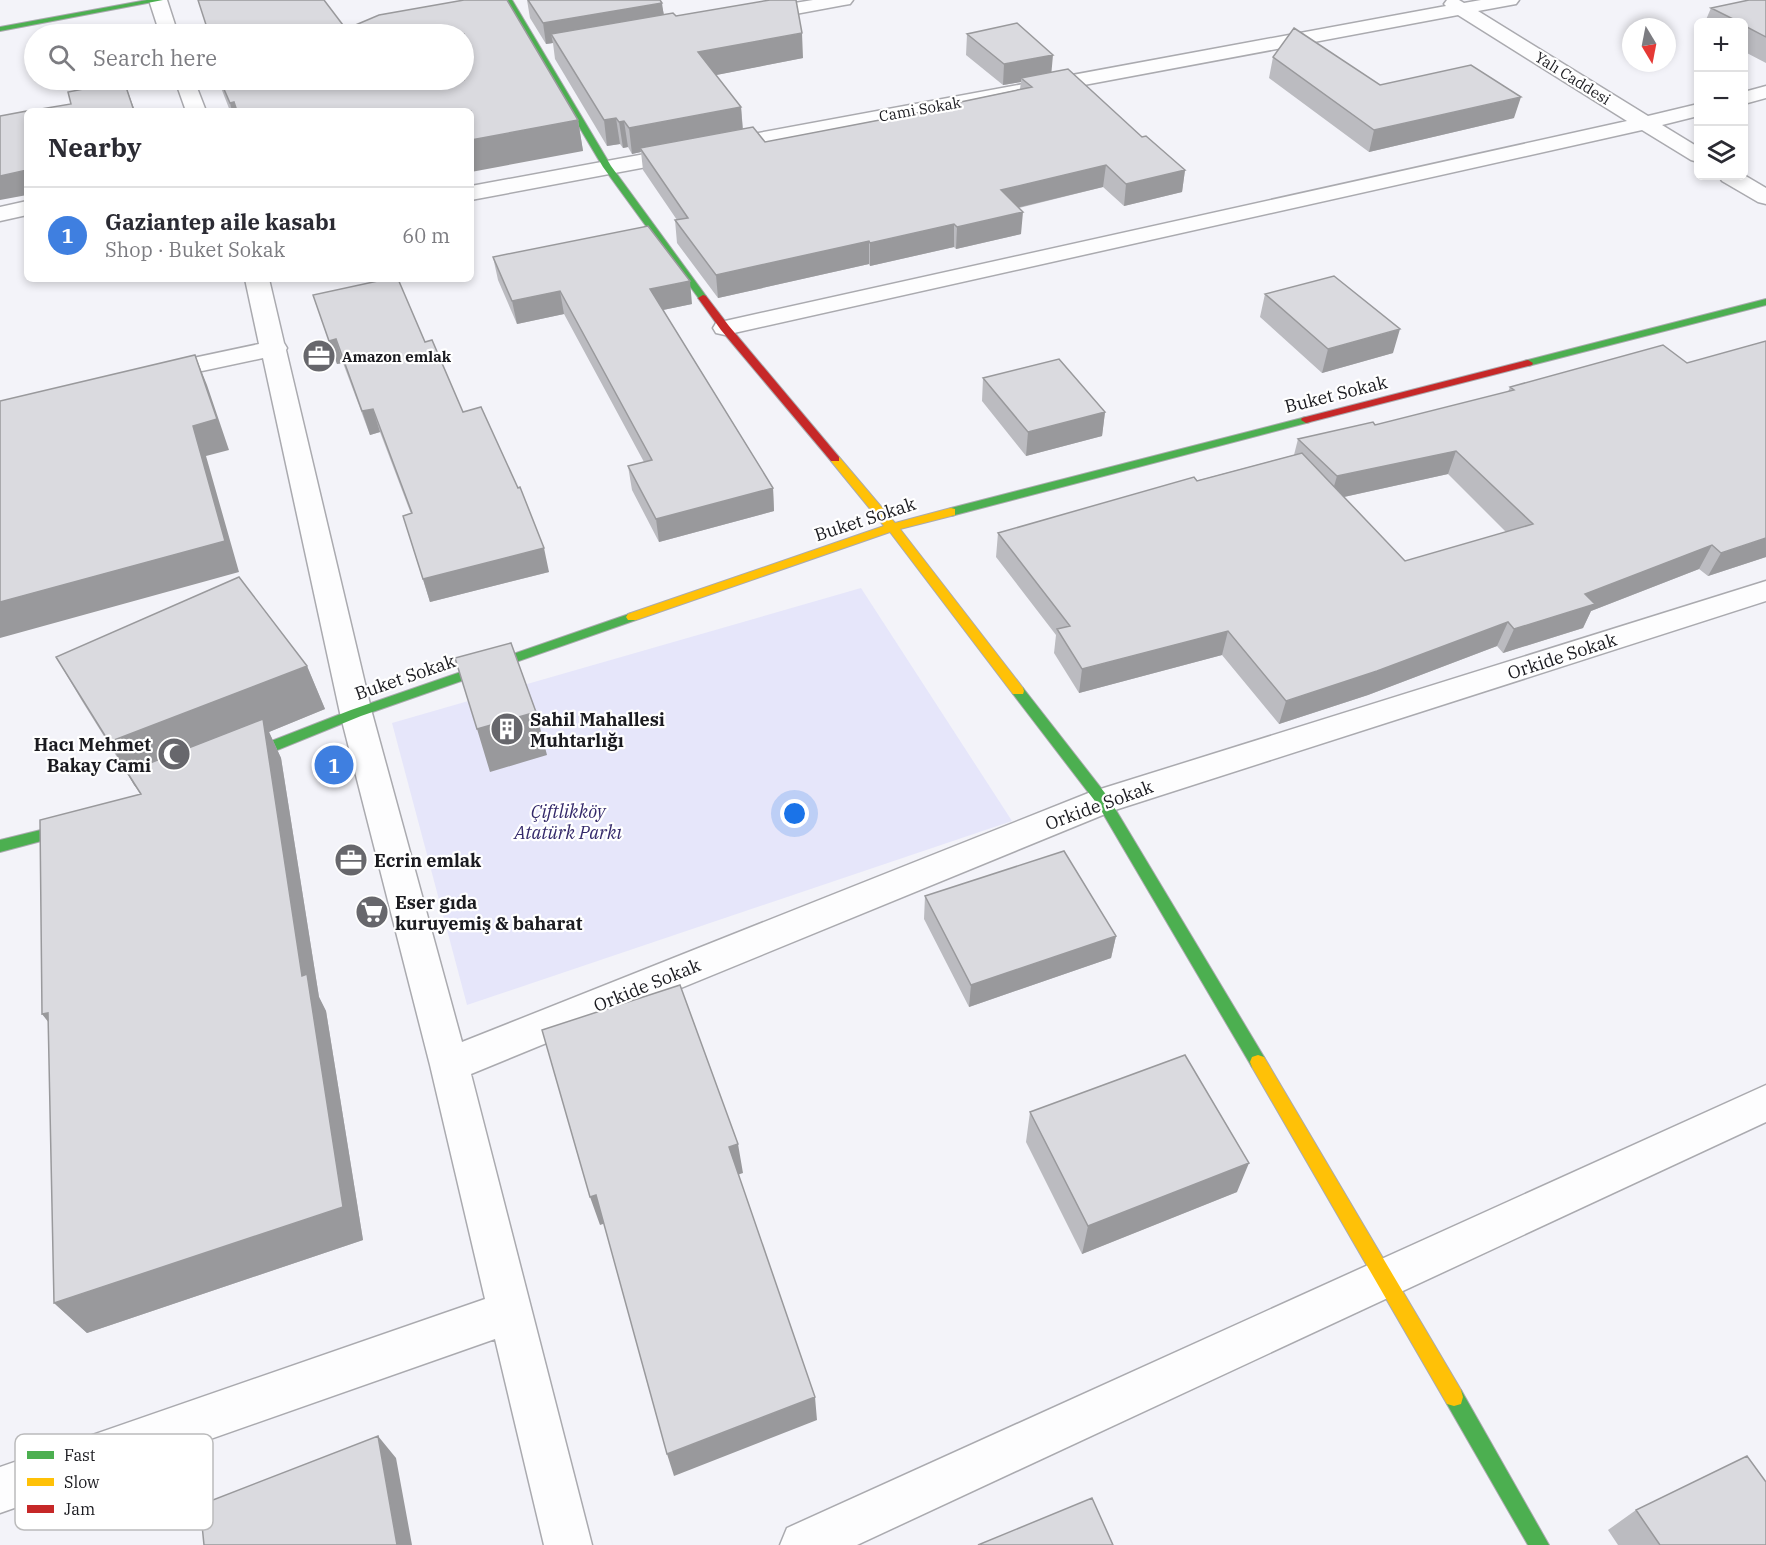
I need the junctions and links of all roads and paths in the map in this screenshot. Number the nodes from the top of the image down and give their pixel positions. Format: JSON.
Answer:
{"nodes":[{"id":1,"x":159,"y":0,"type":"edge"},
{"id":2,"x":508,"y":0,"type":"edge"},
{"id":3,"x":844,"y":0,"type":"edge"},
{"id":4,"x":1510,"y":0,"type":"edge"},
{"id":5,"x":1455,"y":5,"type":"edge"},
{"id":6,"x":738,"y":19,"type":"edge"},
{"id":7,"x":27,"y":24,"type":"edge"},
{"id":8,"x":167,"y":24,"type":"edge"},
{"id":9,"x":24,"y":25,"type":"edge"},
{"id":10,"x":0,"y":29,"type":"edge"},
{"id":11,"x":561,"y":50,"type":"edge"},
{"id":12,"x":538,"y":54,"type":"junction"},
{"id":13,"x":189,"y":90,"type":"edge"},
{"id":14,"x":1766,"y":92,"type":"edge"},
{"id":15,"x":1748,"y":97,"type":"edge"},
{"id":16,"x":195,"y":108,"type":"edge"},
{"id":17,"x":1694,"y":111,"type":"edge"},
{"id":18,"x":1646,"y":123,"type":"junction"},
{"id":19,"x":1694,"y":153,"type":"edge"},
{"id":20,"x":607,"y":167,"type":"junction"},
{"id":21,"x":1737,"y":180,"type":"edge"},
{"id":22,"x":474,"y":192,"type":"edge"},
{"id":23,"x":1766,"y":198,"type":"edge"},
{"id":24,"x":24,"y":209,"type":"edge"},
{"id":25,"x":0,"y":214,"type":"edge"},
{"id":26,"x":258,"y":282,"type":"edge"},
{"id":27,"x":1766,"y":302,"type":"edge"},
{"id":28,"x":725,"y":328,"type":"junction"},
{"id":29,"x":275,"y":348,"type":"junction"},
{"id":30,"x":137,"y":377,"type":"edge"},
{"id":31,"x":892,"y":527,"type":"junction"},
{"id":32,"x":1766,"y":591,"type":"edge"},
{"id":33,"x":356,"y":713,"type":"junction"},
{"id":34,"x":224,"y":765,"type":"edge"},
{"id":35,"x":1103,"y":801,"type":"junction"},
{"id":36,"x":93,"y":818,"type":"edge"},
{"id":37,"x":0,"y":846,"type":"edge"},
{"id":38,"x":448,"y":1065,"type":"junction"},
{"id":39,"x":1766,"y":1103,"type":"edge"},
{"id":40,"x":1386,"y":1278,"type":"junction"},
{"id":41,"x":510,"y":1312,"type":"junction"},
{"id":42,"x":160,"y":1434,"type":"edge"},
{"id":43,"x":15,"y":1485,"type":"edge"},
{"id":44,"x":0,"y":1490,"type":"edge"},
{"id":45,"x":568,"y":1545,"type":"edge"},
{"id":46,"x":804,"y":1545,"type":"edge"},
{"id":47,"x":1539,"y":1545,"type":"edge"}],
"edges":[{"from":1,"to":7,"type":"main road"},
{"from":1,"to":8,"type":"street"},
{"from":2,"to":12,"type":"main road"},
{"from":3,"to":6,"type":"street"},
{"from":4,"to":5,"type":"street","name":"Cami Sokak"},
{"from":5,"to":18,"type":"street","name":"Yalı Caddesi"},
{"from":5,"to":20,"type":"street","name":"Cami Sokak"},
{"from":9,"to":10,"type":"main road"},
{"from":11,"to":12,"type":"street"},
{"from":12,"to":20,"type":"main road"},
{"from":13,"to":16,"type":"street"},
{"from":14,"to":15,"type":"street"},
{"from":17,"to":18,"type":"street"},
{"from":18,"to":19,"type":"street","name":"Yalı Caddesi"},
{"from":18,"to":28,"type":"street"},
{"from":20,"to":22,"type":"street","name":"Cami Sokak"},
{"from":20,"to":28,"type":"main road"},
{"from":21,"to":23,"type":"street"},
{"from":24,"to":25,"type":"street"},
{"from":26,"to":29,"type":"street"},
{"from":27,"to":31,"type":"main road","name":"Buket Sokak"},
{"from":28,"to":31,"type":"main road"},
{"from":29,"to":30,"type":"street"},
{"from":29,"to":33,"type":"street"},
{"from":31,"to":33,"type":"main road","name":"Buket Sokak"},
{"from":31,"to":35,"type":"main road"},
{"from":32,"to":35,"type":"street","name":"Orkide Sokak"},
{"from":33,"to":34,"type":"main road","name":"Buket Sokak"},
{"from":33,"to":38,"type":"street"},
{"from":35,"to":38,"type":"street","name":"Orkide Sokak"},
{"from":35,"to":40,"type":"main road"},
{"from":36,"to":37,"type":"main road"},
{"from":38,"to":41,"type":"street"},
{"from":39,"to":40,"type":"street"},
{"from":40,"to":46,"type":"street"},
{"from":40,"to":47,"type":"main road"},
{"from":41,"to":42,"type":"street"},
{"from":41,"to":45,"type":"street"},
{"from":43,"to":44,"type":"street"}]}
